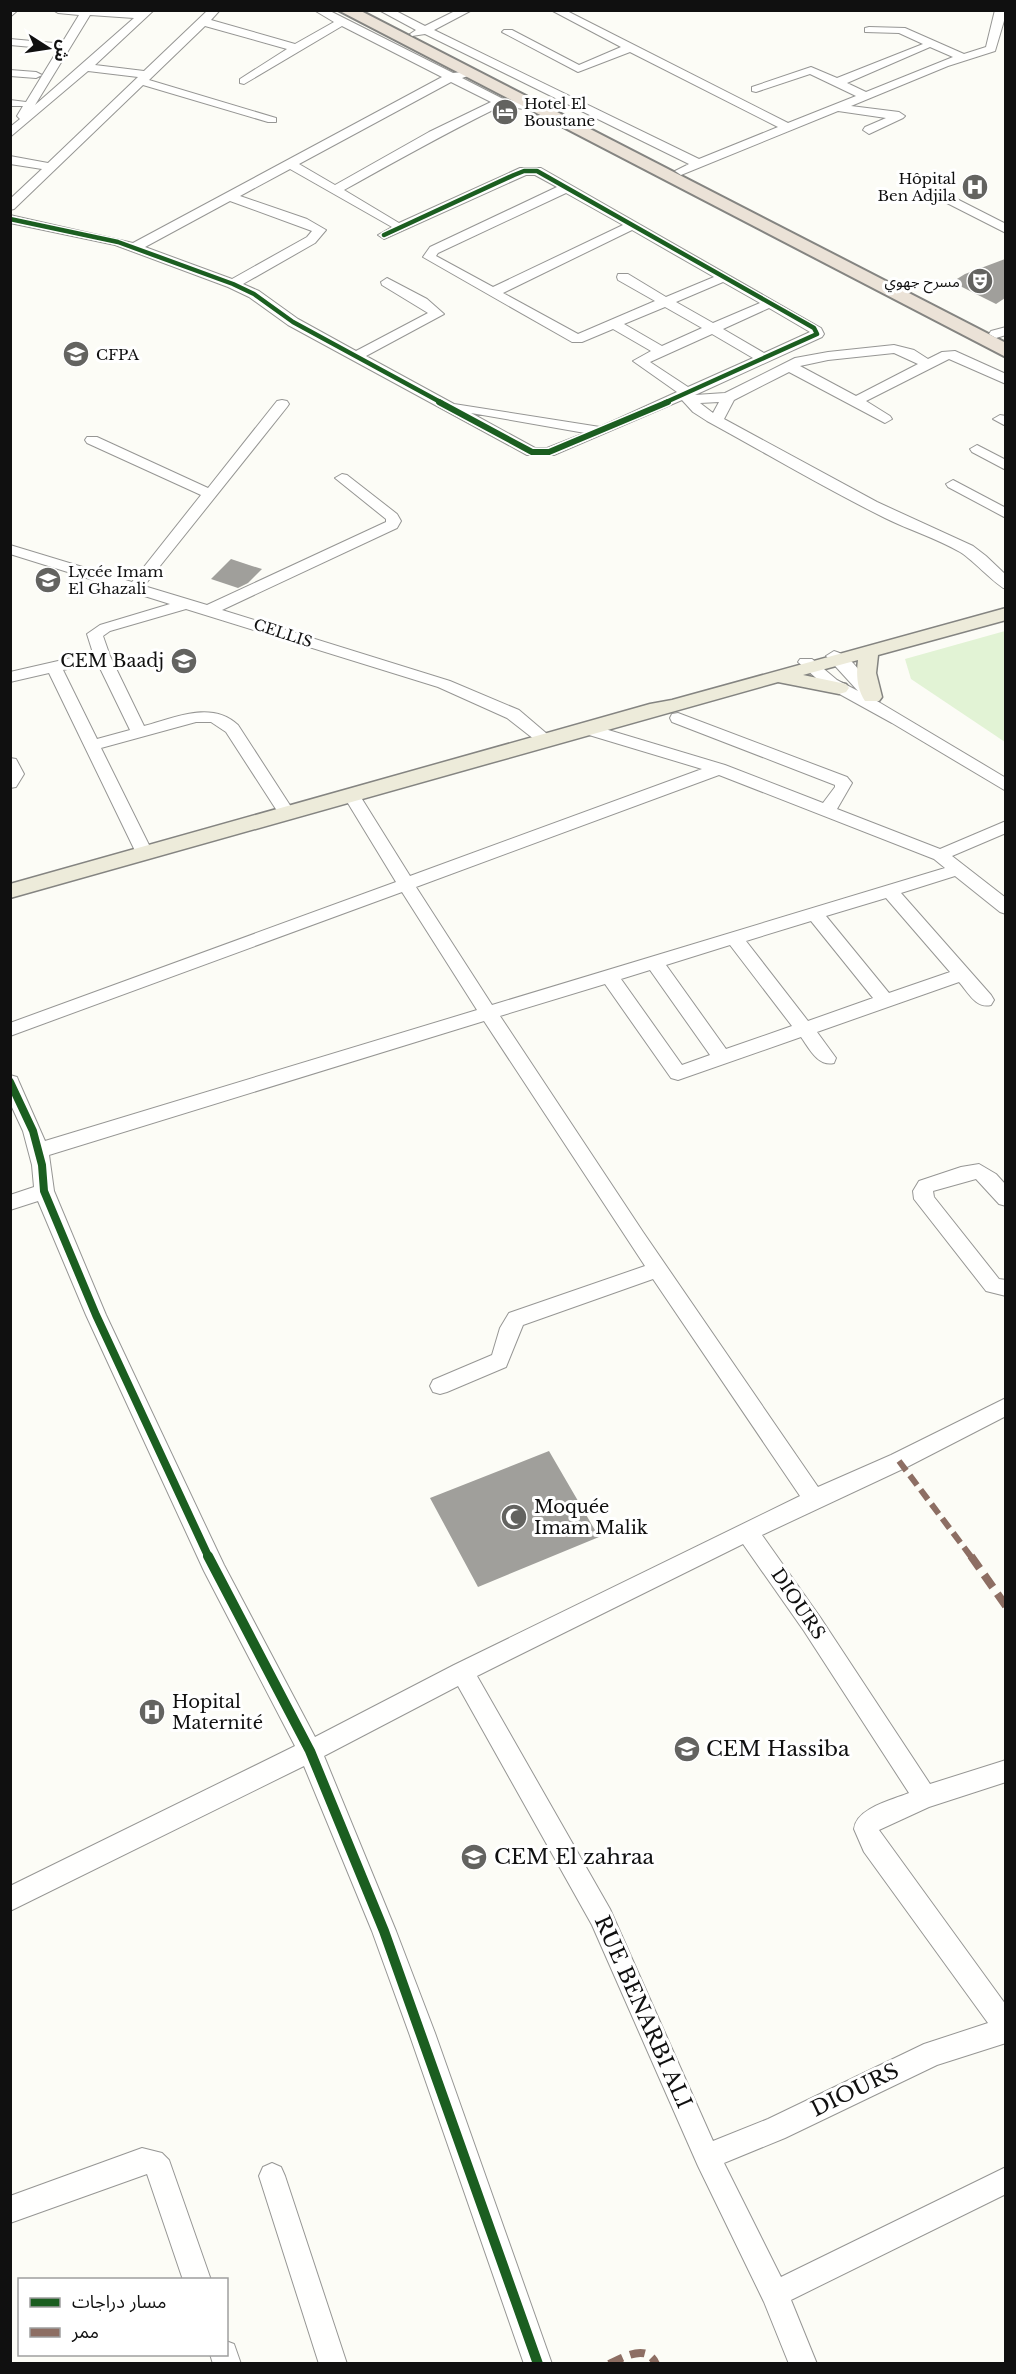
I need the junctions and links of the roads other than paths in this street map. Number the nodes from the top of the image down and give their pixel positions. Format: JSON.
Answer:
{"nodes":[{"id":1,"x":13,"y":10,"type":"edge"},
{"id":2,"x":58,"y":10,"type":"edge"},
{"id":3,"x":215,"y":10,"type":"edge"},
{"id":4,"x":319,"y":10,"type":"edge"},
{"id":5,"x":366,"y":10,"type":"edge"},
{"id":6,"x":467,"y":10,"type":"edge"},
{"id":7,"x":556,"y":10,"type":"edge"},
{"id":8,"x":990,"y":10,"type":"edge"},
{"id":9,"x":1001,"y":10,"type":"edge"},
{"id":10,"x":80,"y":11,"type":"edge"},
{"id":11,"x":117,"y":12,"type":"edge"},
{"id":12,"x":147,"y":13,"type":"edge"},
{"id":13,"x":10,"y":14,"type":"edge"},
{"id":14,"x":344,"y":16,"type":"edge"},
{"id":15,"x":204,"y":22,"type":"junction"},
{"id":16,"x":383,"y":22,"type":"edge"},
{"id":17,"x":869,"y":30,"type":"dead end"},
{"id":18,"x":508,"y":32,"type":"dead end"},
{"id":19,"x":419,"y":33,"type":"junction"},
{"id":20,"x":10,"y":42,"type":"edge"},
{"id":21,"x":54,"y":45,"type":"junction"},
{"id":22,"x":924,"y":47,"type":"dead end"},
{"id":23,"x":986,"y":47,"type":"junction"},
{"id":24,"x":296,"y":48,"type":"junction"},
{"id":25,"x":629,"y":48,"type":"junction"},
{"id":26,"x":1005,"y":54,"type":"edge"},
{"id":27,"x":961,"y":58,"type":"junction"},
{"id":28,"x":51,"y":60,"type":"junction"},
{"id":29,"x":87,"y":67,"type":"junction"},
{"id":30,"x":10,"y":73,"type":"edge"},
{"id":31,"x":467,"y":73,"type":"junction"},
{"id":32,"x":36,"y":75,"type":"junction"},
{"id":33,"x":144,"y":78,"type":"junction"},
{"id":34,"x":449,"y":78,"type":"junction"},
{"id":35,"x":244,"y":81,"type":"dead end"},
{"id":36,"x":838,"y":82,"type":"junction"},
{"id":37,"x":756,"y":89,"type":"dead end"},
{"id":38,"x":37,"y":93,"type":"junction"},
{"id":39,"x":56,"y":96,"type":"junction"},
{"id":40,"x":866,"y":96,"type":"junction"},
{"id":41,"x":500,"y":102,"type":"junction"},
{"id":42,"x":16,"y":103,"type":"edge"},
{"id":43,"x":533,"y":106,"type":"junction"},
{"id":44,"x":836,"y":108,"type":"junction"},
{"id":45,"x":272,"y":120,"type":"dead end"},
{"id":46,"x":788,"y":128,"type":"junction"},
{"id":47,"x":12,"y":130,"type":"edge"},
{"id":48,"x":868,"y":130,"type":"dead end"},
{"id":49,"x":10,"y":160,"type":"edge"},
{"id":50,"x":290,"y":163,"type":"junction"},
{"id":51,"x":699,"y":164,"type":"junction"},
{"id":52,"x":52,"y":167,"type":"junction"},
{"id":53,"x":681,"y":171,"type":"junction"},
{"id":54,"x":568,"y":187,"type":"junction"},
{"id":55,"x":335,"y":190,"type":"junction"},
{"id":56,"x":228,"y":196,"type":"junction"},
{"id":57,"x":947,"y":198,"type":"dead end"},
{"id":58,"x":10,"y":206,"type":"edge"},
{"id":59,"x":10,"y":219,"type":"edge"},
{"id":60,"x":393,"y":223,"type":"dead end"},
{"id":61,"x":633,"y":225,"type":"junction"},
{"id":62,"x":1005,"y":229,"type":"edge"},
{"id":63,"x":384,"y":235,"type":"dead end"},
{"id":64,"x":136,"y":248,"type":"junction"},
{"id":65,"x":623,"y":277,"type":"dead end"},
{"id":66,"x":724,"y":277,"type":"junction"},
{"id":67,"x":387,"y":282,"type":"dead end"},
{"id":68,"x":233,"y":284,"type":"junction"},
{"id":69,"x":492,"y":293,"type":"junction"},
{"id":70,"x":665,"y":302,"type":"junction"},
{"id":71,"x":770,"y":303,"type":"junction"},
{"id":72,"x":614,"y":324,"type":"junction"},
{"id":73,"x":711,"y":328,"type":"junction"},
{"id":74,"x":1002,"y":335,"type":"edge"},
{"id":75,"x":660,"y":351,"type":"junction"},
{"id":76,"x":1005,"y":351,"type":"edge"},
{"id":77,"x":356,"y":356,"type":"junction"},
{"id":78,"x":765,"y":359,"type":"junction"},
{"id":79,"x":928,"y":364,"type":"junction"},
{"id":80,"x":789,"y":366,"type":"junction"},
{"id":81,"x":1005,"y":380,"type":"edge"},
{"id":82,"x":689,"y":394,"type":"junction"},
{"id":83,"x":728,"y":397,"type":"junction"},
{"id":84,"x":856,"y":401,"type":"junction"},
{"id":85,"x":282,"y":404,"type":"dead end"},
{"id":86,"x":443,"y":405,"type":"junction"},
{"id":87,"x":885,"y":419,"type":"dead end"},
{"id":88,"x":717,"y":420,"type":"junction"},
{"id":89,"x":602,"y":432,"type":"junction"},
{"id":90,"x":92,"y":440,"type":"dead end"},
{"id":91,"x":977,"y":449,"type":"dead end"},
{"id":92,"x":1005,"y":466,"type":"edge"},
{"id":93,"x":342,"y":478,"type":"dead end"},
{"id":94,"x":953,"y":484,"type":"dead end"},
{"id":95,"x":210,"y":494,"type":"junction"},
{"id":96,"x":1005,"y":514,"type":"edge"},
{"id":97,"x":10,"y":549,"type":"edge"},
{"id":98,"x":1005,"y":585,"type":"edge"},
{"id":99,"x":134,"y":589,"type":"junction"},
{"id":100,"x":186,"y":604,"type":"junction"},
{"id":101,"x":1005,"y":608,"type":"edge"},
{"id":102,"x":210,"y":610,"type":"junction"},
{"id":103,"x":1005,"y":614,"type":"edge"},
{"id":104,"x":869,"y":651,"type":"junction"},
{"id":105,"x":102,"y":656,"type":"junction"},
{"id":106,"x":837,"y":658,"type":"junction"},
{"id":107,"x":808,"y":665,"type":"junction"},
{"id":108,"x":54,"y":667,"type":"junction"},
{"id":109,"x":10,"y":677,"type":"edge"},
{"id":110,"x":766,"y":679,"type":"junction"},
{"id":111,"x":839,"y":688,"type":"junction"},
{"id":112,"x":873,"y":697,"type":"junction"},
{"id":113,"x":657,"y":708,"type":"junction"},
{"id":114,"x":678,"y":718,"type":"dead end"},
{"id":115,"x":898,"y":719,"type":"junction"},
{"id":116,"x":585,"y":728,"type":"junction"},
{"id":117,"x":715,"y":732,"type":"junction"},
{"id":118,"x":140,"y":734,"type":"junction"},
{"id":119,"x":545,"y":739,"type":"junction"},
{"id":120,"x":93,"y":745,"type":"junction"},
{"id":121,"x":688,"y":758,"type":"junction"},
{"id":122,"x":10,"y":763,"type":"edge"},
{"id":123,"x":718,"y":769,"type":"junction"},
{"id":124,"x":10,"y":783,"type":"edge"},
{"id":125,"x":1005,"y":786,"type":"edge"},
{"id":126,"x":351,"y":795,"type":"junction"},
{"id":127,"x":826,"y":811,"type":"junction"},
{"id":128,"x":286,"y":813,"type":"junction"},
{"id":129,"x":1005,"y":826,"type":"edge"},
{"id":130,"x":144,"y":853,"type":"junction"},
{"id":131,"x":940,"y":855,"type":"junction"},
{"id":132,"x":957,"y":870,"type":"junction"},
{"id":133,"x":406,"y":885,"type":"junction"},
{"id":134,"x":889,"y":890,"type":"junction"},
{"id":135,"x":10,"y":891,"type":"edge"},
{"id":136,"x":1005,"y":908,"type":"edge"},
{"id":137,"x":815,"y":914,"type":"junction"},
{"id":138,"x":735,"y":939,"type":"junction"},
{"id":139,"x":654,"y":962,"type":"junction"},
{"id":140,"x":962,"y":974,"type":"junction"},
{"id":141,"x":609,"y":975,"type":"junction"},
{"id":142,"x":985,"y":1000,"type":"dead end"},
{"id":143,"x":885,"y":1001,"type":"junction"},
{"id":144,"x":488,"y":1014,"type":"junction"},
{"id":145,"x":804,"y":1029,"type":"junction"},
{"id":146,"x":10,"y":1030,"type":"edge"},
{"id":147,"x":722,"y":1057,"type":"junction"},
{"id":148,"x":827,"y":1058,"type":"dead end"},
{"id":149,"x":10,"y":1082,"type":"edge"},
{"id":150,"x":38,"y":1151,"type":"junction"},
{"id":151,"x":44,"y":1191,"type":"junction"},
{"id":152,"x":1005,"y":1199,"type":"edge"},
{"id":153,"x":10,"y":1203,"type":"edge"},
{"id":154,"x":657,"y":1270,"type":"junction"},
{"id":155,"x":1005,"y":1288,"type":"edge"},
{"id":156,"x":440,"y":1386,"type":"dead end"},
{"id":157,"x":1005,"y":1406,"type":"edge"},
{"id":158,"x":814,"y":1499,"type":"junction"},
{"id":159,"x":748,"y":1533,"type":"junction"},
{"id":160,"x":462,"y":1672,"type":"junction"},
{"id":161,"x":310,"y":1751,"type":"junction"},
{"id":162,"x":1005,"y":1771,"type":"edge"},
{"id":163,"x":925,"y":1797,"type":"junction"},
{"id":164,"x":10,"y":1899,"type":"edge"},
{"id":165,"x":1005,"y":2029,"type":"edge"},
{"id":166,"x":707,"y":2157,"type":"junction"},
{"id":167,"x":272,"y":2176,"type":"dead end"},
{"id":168,"x":1005,"y":2180,"type":"edge"},
{"id":169,"x":10,"y":2210,"type":"edge"},
{"id":170,"x":196,"y":2278,"type":"edge"},
{"id":171,"x":775,"y":2294,"type":"junction"},
{"id":172,"x":333,"y":2364,"type":"edge"},
{"id":173,"x":538,"y":2364,"type":"edge"},
{"id":174,"x":803,"y":2364,"type":"edge"}],
"edges":[{"from":1,"to":13,"type":"street"},
{"from":2,"to":10,"type":"street"},
{"from":3,"to":15,"type":"street"},
{"from":4,"to":14,"type":"street"},
{"from":5,"to":16,"type":"highway"},
{"from":6,"to":19,"type":"street"},
{"from":7,"to":25,"type":"street"},
{"from":8,"to":23,"type":"street"},
{"from":9,"to":23,"type":"street"},
{"from":10,"to":11,"type":"street"},
{"from":10,"to":21,"type":"street"},
{"from":10,"to":28,"type":"street"},
{"from":11,"to":12,"type":"street"},
{"from":12,"to":29,"type":"street"},
{"from":14,"to":16,"type":"highway"},
{"from":14,"to":24,"type":"street"},
{"from":15,"to":24,"type":"street"},
{"from":15,"to":33,"type":"street"},
{"from":16,"to":19,"type":"highway"},
{"from":16,"to":31,"type":"highway"},
{"from":16,"to":34,"type":"street"},
{"from":17,"to":27,"type":"street"},
{"from":18,"to":25,"type":"street"},
{"from":19,"to":51,"type":"street"},
{"from":19,"to":53,"type":"highway"},
{"from":20,"to":21,"type":"street"},
{"from":21,"to":28,"type":"street"},
{"from":22,"to":36,"type":"street"},
{"from":23,"to":26,"type":"street"},
{"from":23,"to":27,"type":"street"},
{"from":24,"to":35,"type":"street"},
{"from":25,"to":46,"type":"street"},
{"from":27,"to":40,"type":"street"},
{"from":28,"to":32,"type":"street"},
{"from":28,"to":38,"type":"street"},
{"from":29,"to":33,"type":"street"},
{"from":29,"to":39,"type":"street"},
{"from":30,"to":32,"type":"street"},
{"from":31,"to":34,"type":"street"},
{"from":31,"to":43,"type":"highway"},
{"from":32,"to":42,"type":"street"},
{"from":33,"to":45,"type":"street"},
{"from":33,"to":52,"type":"street"},
{"from":34,"to":41,"type":"street"},
{"from":34,"to":50,"type":"street"},
{"from":36,"to":37,"type":"street"},
{"from":36,"to":40,"type":"street"},
{"from":38,"to":39,"type":"street"},
{"from":38,"to":47,"type":"street"},
{"from":39,"to":47,"type":"street"},
{"from":40,"to":44,"type":"street"},
{"from":41,"to":43,"type":"street"},
{"from":41,"to":55,"type":"street"},
{"from":42,"to":47,"type":"street"},
{"from":43,"to":76,"type":"highway"},
{"from":44,"to":46,"type":"street"},
{"from":44,"to":48,"type":"street"},
{"from":46,"to":51,"type":"street"},
{"from":49,"to":52,"type":"street"},
{"from":50,"to":55,"type":"street"},
{"from":50,"to":56,"type":"street"},
{"from":51,"to":53,"type":"street"},
{"from":52,"to":58,"type":"street"},
{"from":53,"to":74,"type":"highway"},
{"from":54,"to":61,"type":"street"},
{"from":54,"to":63,"type":"street"},
{"from":54,"to":69,"type":"street"},
{"from":55,"to":60,"type":"street"},
{"from":56,"to":64,"type":"street"},
{"from":56,"to":68,"type":"street"},
{"from":57,"to":62,"type":"street"},
{"from":59,"to":64,"type":"street"},
{"from":61,"to":66,"type":"street"},
{"from":61,"to":69,"type":"street"},
{"from":64,"to":68,"type":"street"},
{"from":65,"to":70,"type":"street"},
{"from":66,"to":70,"type":"street"},
{"from":66,"to":71,"type":"street"},
{"from":67,"to":77,"type":"street"},
{"from":68,"to":77,"type":"street"},
{"from":69,"to":72,"type":"street"},
{"from":70,"to":72,"type":"street"},
{"from":70,"to":73,"type":"street"},
{"from":71,"to":73,"type":"street"},
{"from":71,"to":78,"type":"street"},
{"from":72,"to":75,"type":"street"},
{"from":73,"to":75,"type":"street"},
{"from":73,"to":78,"type":"street"},
{"from":75,"to":82,"type":"street"},
{"from":77,"to":86,"type":"street"},
{"from":78,"to":82,"type":"street"},
{"from":79,"to":80,"type":"street"},
{"from":79,"to":81,"type":"street"},
{"from":79,"to":84,"type":"street"},
{"from":80,"to":83,"type":"street"},
{"from":80,"to":84,"type":"street"},
{"from":82,"to":89,"type":"street"},
{"from":83,"to":88,"type":"street"},
{"from":83,"to":88,"type":"street"},
{"from":84,"to":87,"type":"street"},
{"from":85,"to":95,"type":"street"},
{"from":86,"to":89,"type":"street"},
{"from":86,"to":89,"type":"street"},
{"from":88,"to":98,"type":"street"},
{"from":90,"to":95,"type":"street"},
{"from":91,"to":92,"type":"street"},
{"from":93,"to":102,"type":"street"},
{"from":94,"to":96,"type":"street"},
{"from":95,"to":99,"type":"street"},
{"from":97,"to":99,"type":"street","name":"CELLIS"},
{"from":99,"to":100,"type":"street","name":"CELLIS"},
{"from":100,"to":102,"type":"street","name":"CELLIS"},
{"from":100,"to":105,"type":"street"},
{"from":101,"to":106,"type":"main road"},
{"from":102,"to":119,"type":"street","name":"CELLIS"},
{"from":103,"to":104,"type":"main road"},
{"from":104,"to":106,"type":"main road"},
{"from":104,"to":112,"type":"main road"},
{"from":105,"to":108,"type":"street"},
{"from":105,"to":118,"type":"street"},
{"from":106,"to":107,"type":"main road"},
{"from":106,"to":112,"type":"street"},
{"from":107,"to":110,"type":"main road"},
{"from":107,"to":111,"type":"street"},
{"from":107,"to":113,"type":"main road"},
{"from":108,"to":109,"type":"street"},
{"from":108,"to":120,"type":"street"},
{"from":110,"to":111,"type":"main road"},
{"from":110,"to":113,"type":"main road"},
{"from":111,"to":115,"type":"street"},
{"from":112,"to":115,"type":"street"},
{"from":113,"to":116,"type":"main road"},
{"from":114,"to":117,"type":"street"},
{"from":115,"to":125,"type":"street"},
{"from":116,"to":119,"type":"main road"},
{"from":116,"to":121,"type":"street"},
{"from":117,"to":121,"type":"street"},
{"from":117,"to":127,"type":"street"},
{"from":118,"to":120,"type":"street"},
{"from":118,"to":128,"type":"street"},
{"from":119,"to":126,"type":"main road"},
{"from":120,"to":130,"type":"street"},
{"from":121,"to":123,"type":"street"},
{"from":122,"to":124,"type":"street"},
{"from":123,"to":127,"type":"street"},
{"from":123,"to":133,"type":"street"},
{"from":126,"to":128,"type":"main road"},
{"from":126,"to":133,"type":"street"},
{"from":127,"to":131,"type":"street"},
{"from":128,"to":130,"type":"main road"},
{"from":129,"to":131,"type":"street"},
{"from":130,"to":135,"type":"main road"},
{"from":131,"to":132,"type":"street"},
{"from":132,"to":134,"type":"street"},
{"from":132,"to":136,"type":"street"},
{"from":133,"to":144,"type":"street"},
{"from":133,"to":146,"type":"street"},
{"from":134,"to":137,"type":"street"},
{"from":134,"to":140,"type":"street"},
{"from":137,"to":138,"type":"street"},
{"from":137,"to":143,"type":"street"},
{"from":138,"to":139,"type":"street"},
{"from":138,"to":145,"type":"street"},
{"from":139,"to":141,"type":"street"},
{"from":139,"to":147,"type":"street"},
{"from":140,"to":142,"type":"street"},
{"from":140,"to":143,"type":"street"},
{"from":141,"to":144,"type":"street"},
{"from":141,"to":147,"type":"street"},
{"from":143,"to":145,"type":"street"},
{"from":144,"to":150,"type":"street"},
{"from":144,"to":154,"type":"street"},
{"from":145,"to":147,"type":"street"},
{"from":145,"to":148,"type":"street"},
{"from":149,"to":150,"type":"street"},
{"from":150,"to":151,"type":"street"},
{"from":151,"to":153,"type":"street"},
{"from":151,"to":161,"type":"street"},
{"from":152,"to":155,"type":"street"},
{"from":154,"to":156,"type":"street"},
{"from":154,"to":158,"type":"street"},
{"from":157,"to":158,"type":"street"},
{"from":158,"to":159,"type":"street"},
{"from":159,"to":160,"type":"street"},
{"from":159,"to":163,"type":"street","name":"DIOURS"},
{"from":160,"to":161,"type":"street"},
{"from":160,"to":166,"type":"street","name":"RUE BENARBI ALI"},
{"from":161,"to":164,"type":"street"},
{"from":161,"to":173,"type":"street"},
{"from":162,"to":163,"type":"street","name":"DIOURS"},
{"from":163,"to":165,"type":"street","name":"DIOURS"},
{"from":165,"to":166,"type":"street","name":"DIOURS"},
{"from":166,"to":171,"type":"street","name":"RUE BENARBI ALI"},
{"from":167,"to":172,"type":"street"},
{"from":168,"to":171,"type":"street"},
{"from":169,"to":170,"type":"street"},
{"from":171,"to":174,"type":"street","name":"RUE BENARBI ALI"}]}
